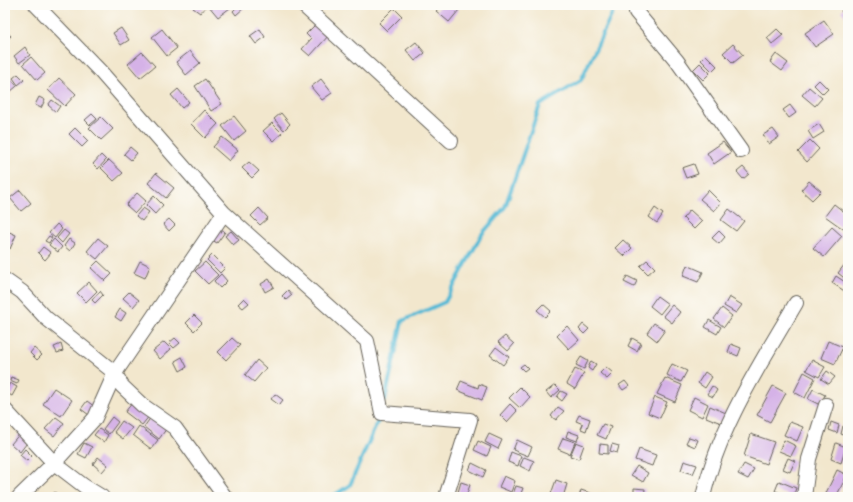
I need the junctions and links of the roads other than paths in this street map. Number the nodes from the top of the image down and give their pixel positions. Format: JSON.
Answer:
{"nodes":[{"id":1,"x":36,"y":5,"type":"edge"},
{"id":2,"x":303,"y":5,"type":"edge"},
{"id":3,"x":636,"y":5,"type":"edge"},
{"id":4,"x":451,"y":141,"type":"dead end"},
{"id":5,"x":741,"y":151,"type":"dead end"},
{"id":6,"x":224,"y":213,"type":"junction"},
{"id":7,"x":5,"y":280,"type":"edge"},
{"id":8,"x":796,"y":302,"type":"dead end"},
{"id":9,"x":115,"y":373,"type":"junction"},
{"id":10,"x":826,"y":405,"type":"dead end"},
{"id":11,"x":5,"y":410,"type":"edge"},
{"id":12,"x":54,"y":463,"type":"junction"},
{"id":13,"x":19,"y":497,"type":"edge"},
{"id":14,"x":102,"y":497,"type":"edge"},
{"id":15,"x":225,"y":497,"type":"edge"},
{"id":16,"x":446,"y":497,"type":"edge"},
{"id":17,"x":703,"y":497,"type":"edge"},
{"id":18,"x":804,"y":497,"type":"edge"}],
"edges":[{"from":1,"to":6,"type":"street"},
{"from":2,"to":4,"type":"street"},
{"from":3,"to":5,"type":"street"},
{"from":6,"to":9,"type":"street"},
{"from":6,"to":16,"type":"street"},
{"from":7,"to":9,"type":"street"},
{"from":8,"to":17,"type":"street"},
{"from":9,"to":12,"type":"street"},
{"from":9,"to":15,"type":"street"},
{"from":10,"to":18,"type":"street"},
{"from":11,"to":12,"type":"street"},
{"from":12,"to":13,"type":"street"},
{"from":12,"to":14,"type":"street"}]}
